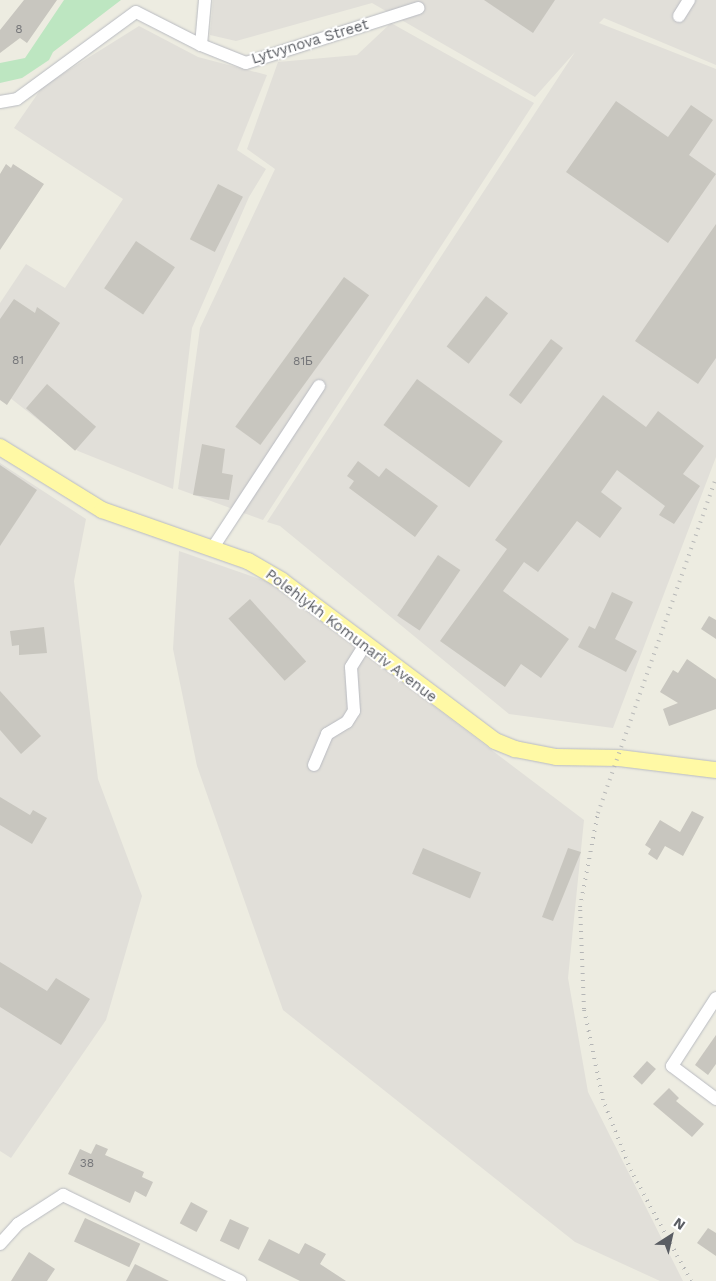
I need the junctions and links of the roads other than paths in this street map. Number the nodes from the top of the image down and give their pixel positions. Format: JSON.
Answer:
{"nodes":[{"id":1,"x":205,"y":0,"type":"edge"},
{"id":2,"x":689,"y":0,"type":"edge"},
{"id":3,"x":418,"y":8,"type":"dead end"},
{"id":4,"x":679,"y":16,"type":"dead end"},
{"id":5,"x":201,"y":45,"type":"junction"},
{"id":6,"x":0,"y":102,"type":"edge"},
{"id":7,"x":319,"y":386,"type":"dead end"},
{"id":8,"x":0,"y":446,"type":"edge"},
{"id":9,"x":212,"y":549,"type":"junction"},
{"id":10,"x":365,"y":644,"type":"junction"},
{"id":11,"x":314,"y":765,"type":"dead end"},
{"id":12,"x":716,"y":770,"type":"edge"},
{"id":13,"x":716,"y":998,"type":"edge"},
{"id":14,"x":716,"y":1100,"type":"edge"},
{"id":15,"x":0,"y":1244,"type":"edge"},
{"id":16,"x":240,"y":1281,"type":"edge"}],
"edges":[{"from":1,"to":5,"type":"street"},
{"from":2,"to":4,"type":"street"},
{"from":3,"to":5,"type":"street","name":"Lytvynova Street"},
{"from":5,"to":6,"type":"street","name":"Lytvynova Street"},
{"from":7,"to":9,"type":"street"},
{"from":8,"to":9,"type":"main road","name":"Polehlykh Komunariv Avenue"},
{"from":9,"to":10,"type":"main road","name":"Polehlykh Komunariv Avenue"},
{"from":10,"to":11,"type":"street"},
{"from":10,"to":12,"type":"main road","name":"Polehlykh Komunariv Avenue"},
{"from":13,"to":14,"type":"street"},
{"from":15,"to":16,"type":"street"}]}
